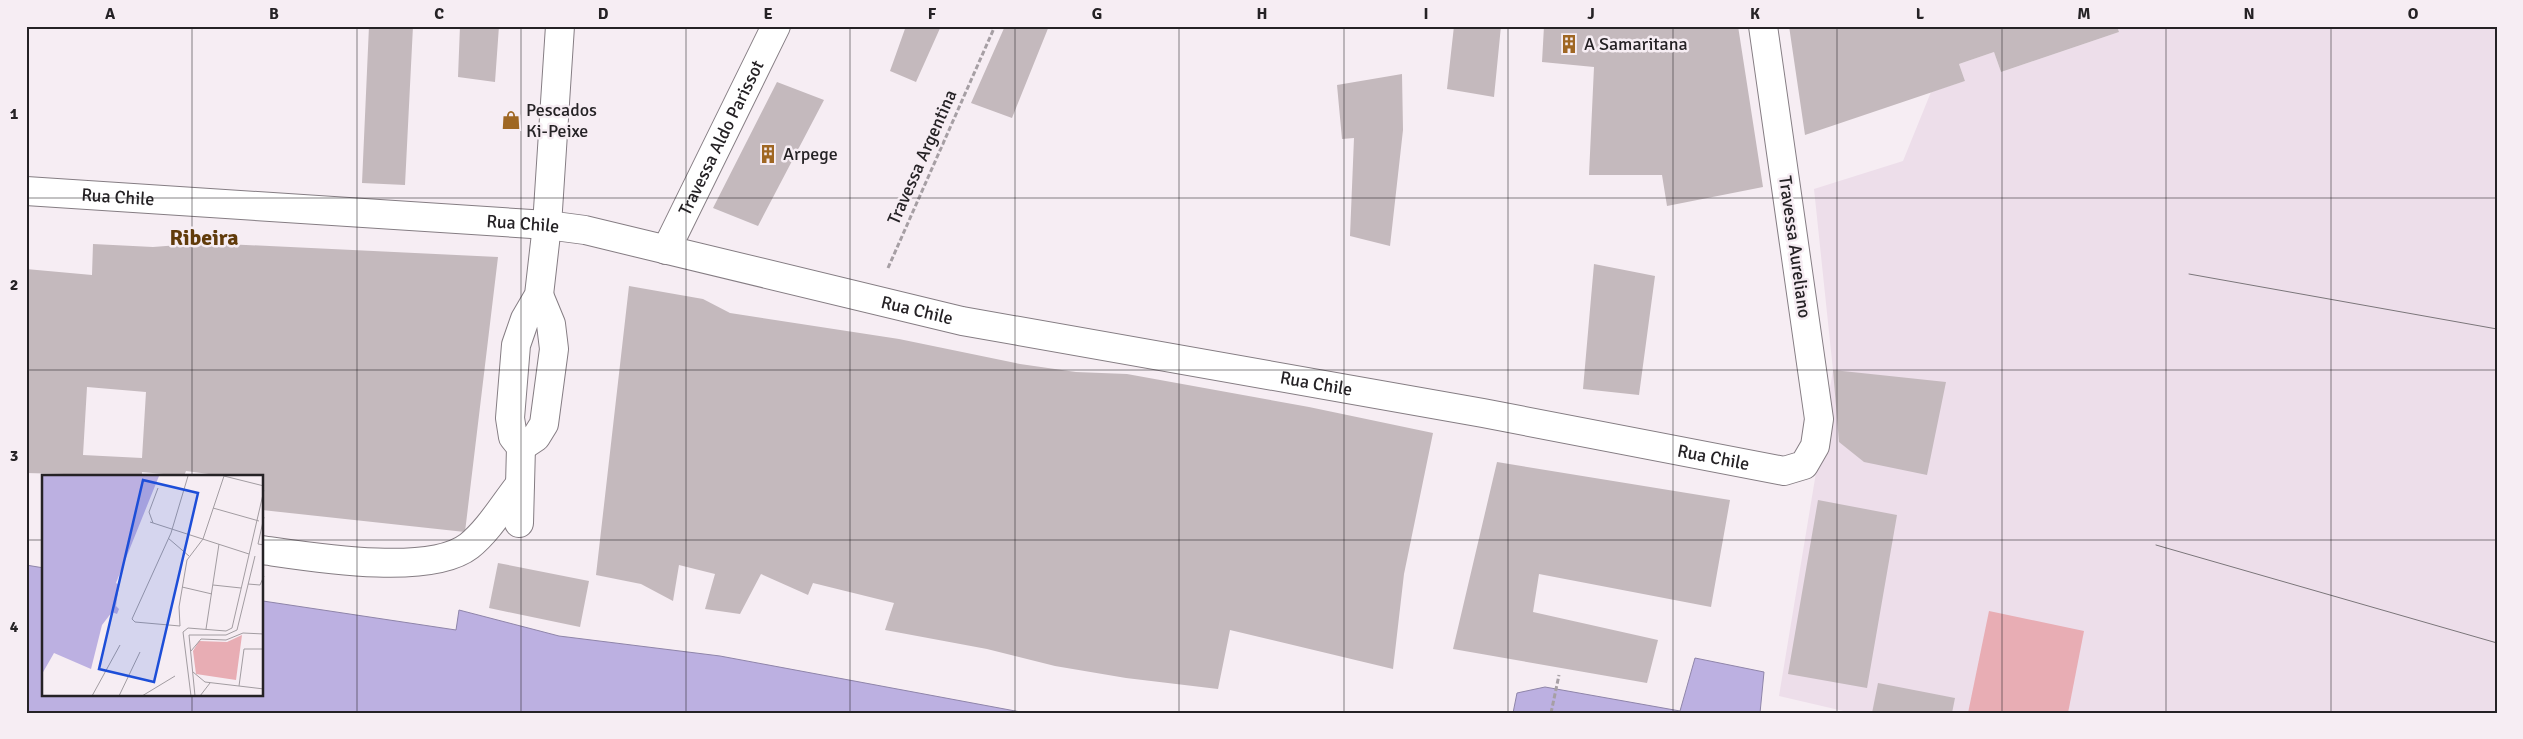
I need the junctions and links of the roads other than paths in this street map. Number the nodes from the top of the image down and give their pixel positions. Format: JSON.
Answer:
{"nodes":[{"id":1,"x":560,"y":26,"type":"edge"},
{"id":2,"x":776,"y":26,"type":"edge"},
{"id":3,"x":1763,"y":26,"type":"edge"},
{"id":4,"x":26,"y":191,"type":"edge"},
{"id":5,"x":547,"y":225,"type":"junction"},
{"id":6,"x":666,"y":250,"type":"junction"},
{"id":7,"x":539,"y":295,"type":"junction"},
{"id":8,"x":521,"y":447,"type":"junction"},
{"id":9,"x":1804,"y":465,"type":"joint"},
{"id":10,"x":520,"y":484,"type":"junction"},
{"id":11,"x":518,"y":523,"type":"dead end"},
{"id":12,"x":264,"y":550,"type":"edge"}],
"edges":[{"from":1,"to":5,"type":"street"},
{"from":2,"to":6,"type":"street","name":"Travessa Aldo Parissot"},
{"from":3,"to":9,"type":"street","name":"Travessa Aureliano"},
{"from":4,"to":5,"type":"street","name":"Rua Chile"},
{"from":5,"to":6,"type":"street","name":"Rua Chile"},
{"from":5,"to":7,"type":"street"},
{"from":6,"to":9,"type":"street","name":"Rua Chile"},
{"from":7,"to":8,"type":"street"},
{"from":7,"to":8,"type":"street"},
{"from":8,"to":10,"type":"street"},
{"from":10,"to":11,"type":"street"},
{"from":10,"to":12,"type":"street"}]}
